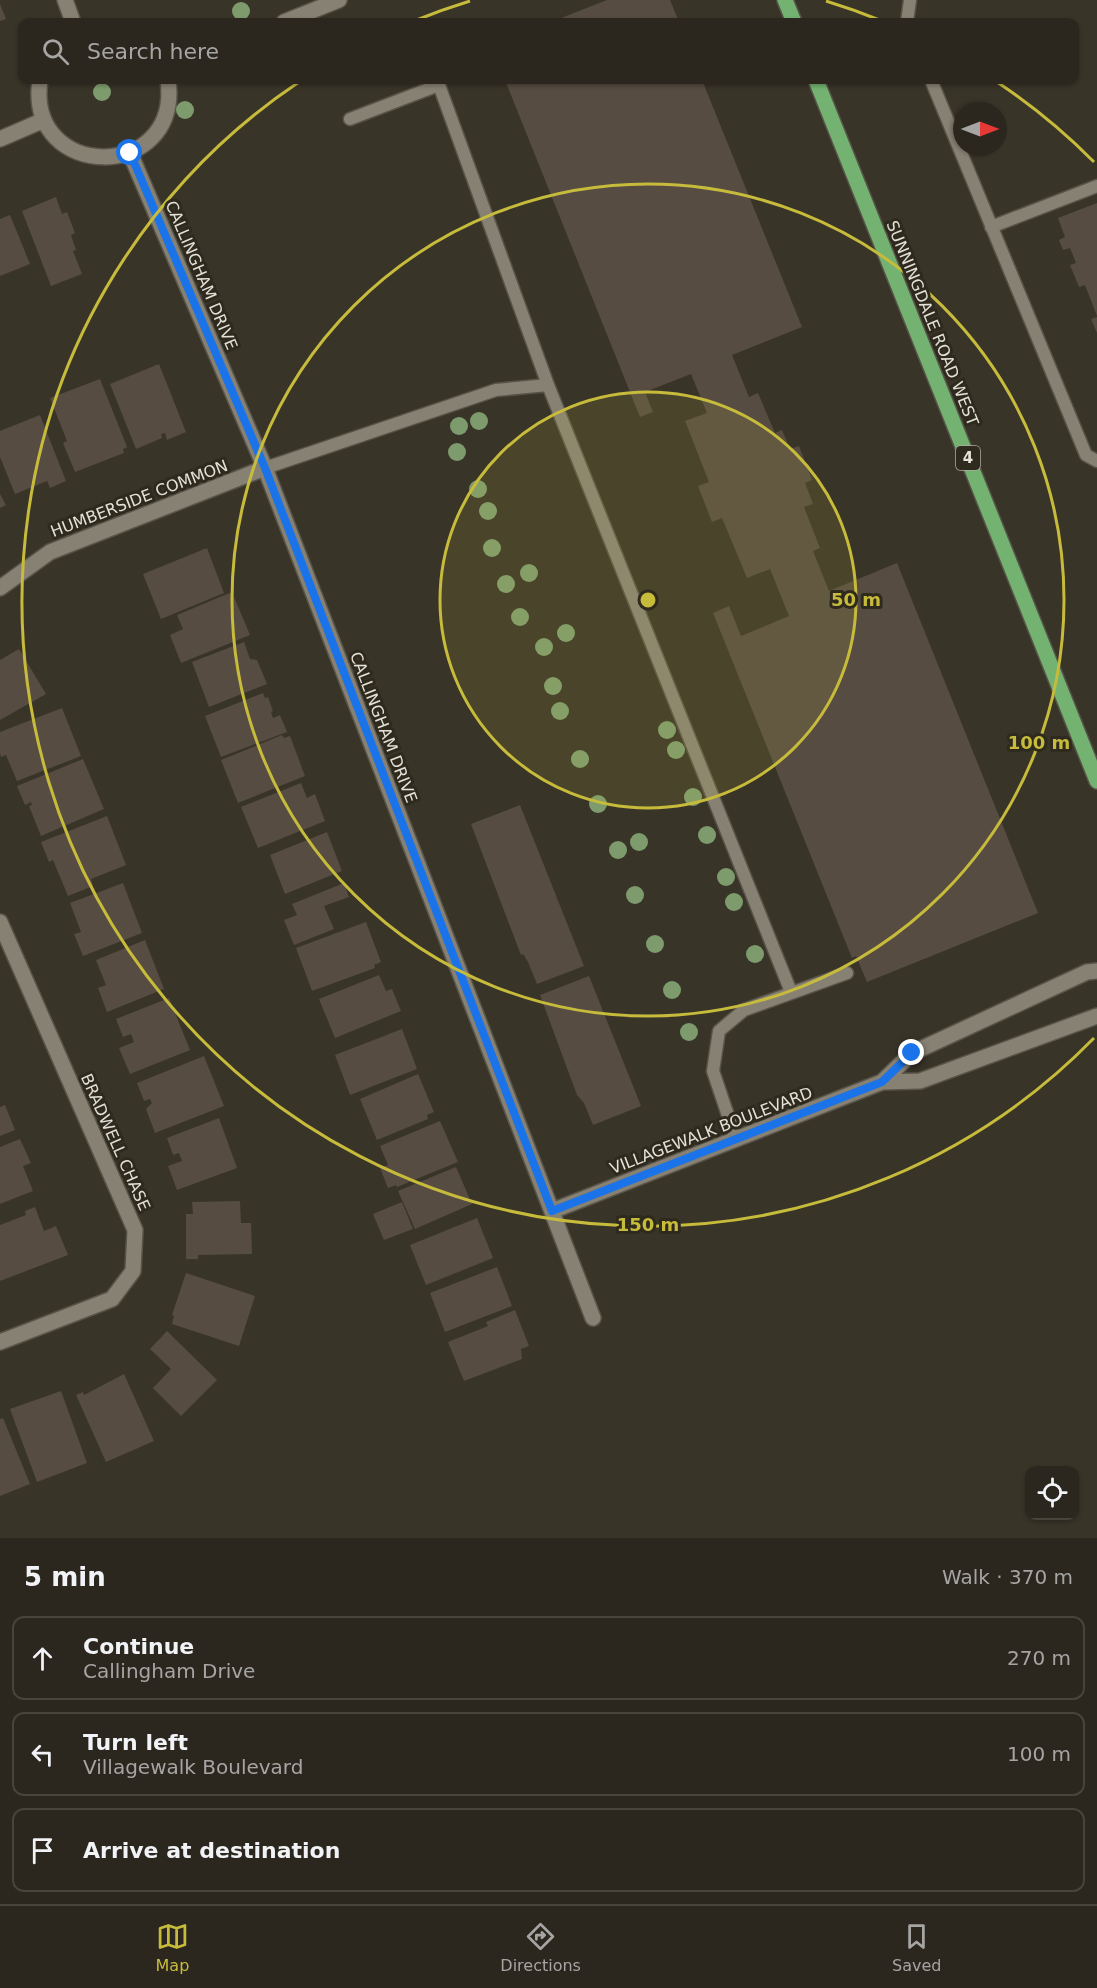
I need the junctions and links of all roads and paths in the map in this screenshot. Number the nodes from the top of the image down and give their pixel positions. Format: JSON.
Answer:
{"nodes":[{"id":1,"x":65,"y":0,"type":"edge"},
{"id":2,"x":339,"y":0,"type":"edge"},
{"id":3,"x":784,"y":0,"type":"edge"},
{"id":4,"x":910,"y":0,"type":"edge"},
{"id":5,"x":72,"y":18,"type":"edge"},
{"id":6,"x":294,"y":18,"type":"edge"},
{"id":7,"x":792,"y":18,"type":"edge"},
{"id":8,"x":908,"y":18,"type":"edge"},
{"id":9,"x":39,"y":84,"type":"edge"},
{"id":10,"x":169,"y":84,"type":"edge"},
{"id":11,"x":818,"y":84,"type":"edge"},
{"id":12,"x":933,"y":84,"type":"edge"},
{"id":13,"x":350,"y":119,"type":"dead end"},
{"id":14,"x":44,"y":120,"type":"junction"},
{"id":15,"x":0,"y":139,"type":"edge"},
{"id":16,"x":130,"y":153,"type":"junction"},
{"id":17,"x":1097,"y":186,"type":"edge"},
{"id":18,"x":991,"y":227,"type":"junction"},
{"id":19,"x":548,"y":386,"type":"junction"},
{"id":20,"x":1097,"y":461,"type":"edge"},
{"id":21,"x":265,"y":468,"type":"junction"},
{"id":22,"x":0,"y":588,"type":"edge"},
{"id":23,"x":1097,"y":781,"type":"edge"},
{"id":24,"x":0,"y":922,"type":"edge"},
{"id":25,"x":1097,"y":971,"type":"edge"},
{"id":26,"x":847,"y":973,"type":"dead end"},
{"id":27,"x":791,"y":992,"type":"junction"},
{"id":28,"x":1097,"y":1016,"type":"edge"},
{"id":29,"x":882,"y":1082,"type":"junction"},
{"id":30,"x":736,"y":1139,"type":"junction"},
{"id":31,"x":552,"y":1211,"type":"junction"},
{"id":32,"x":593,"y":1318,"type":"dead end"},
{"id":33,"x":0,"y":1342,"type":"edge"}],
"edges":[{"from":1,"to":5,"type":"street"},
{"from":2,"to":6,"type":"street"},
{"from":3,"to":7,"type":"main road"},
{"from":4,"to":8,"type":"lane"},
{"from":9,"to":14,"type":"street"},
{"from":10,"to":16,"type":"street"},
{"from":11,"to":23,"type":"main road","name":"SUNNINGDALE ROAD WEST","number":"4"},
{"from":12,"to":18,"type":"lane"},
{"from":13,"to":19,"type":"lane"},
{"from":14,"to":15,"type":"street"},
{"from":14,"to":16,"type":"street"},
{"from":16,"to":21,"type":"street","name":"CALLINGHAM DRIVE"},
{"from":17,"to":18,"type":"lane"},
{"from":18,"to":20,"type":"lane"},
{"from":19,"to":21,"type":"lane"},
{"from":19,"to":27,"type":"lane"},
{"from":21,"to":22,"type":"street","name":"HUMBERSIDE COMMON"},
{"from":21,"to":31,"type":"street","name":"CALLINGHAM DRIVE"},
{"from":24,"to":33,"type":"street","name":"BRADWELL CHASE"},
{"from":25,"to":29,"type":"street","name":"VILLAGEWALK BOULEVARD"},
{"from":26,"to":27,"type":"lane"},
{"from":27,"to":30,"type":"lane"},
{"from":28,"to":29,"type":"street","name":"VILLAGEWALK BOULEVARD"},
{"from":29,"to":30,"type":"street","name":"VILLAGEWALK BOULEVARD"},
{"from":30,"to":31,"type":"street","name":"VILLAGEWALK BOULEVARD"},
{"from":31,"to":32,"type":"street","name":"CALLINGHAM DRIVE"}]}
